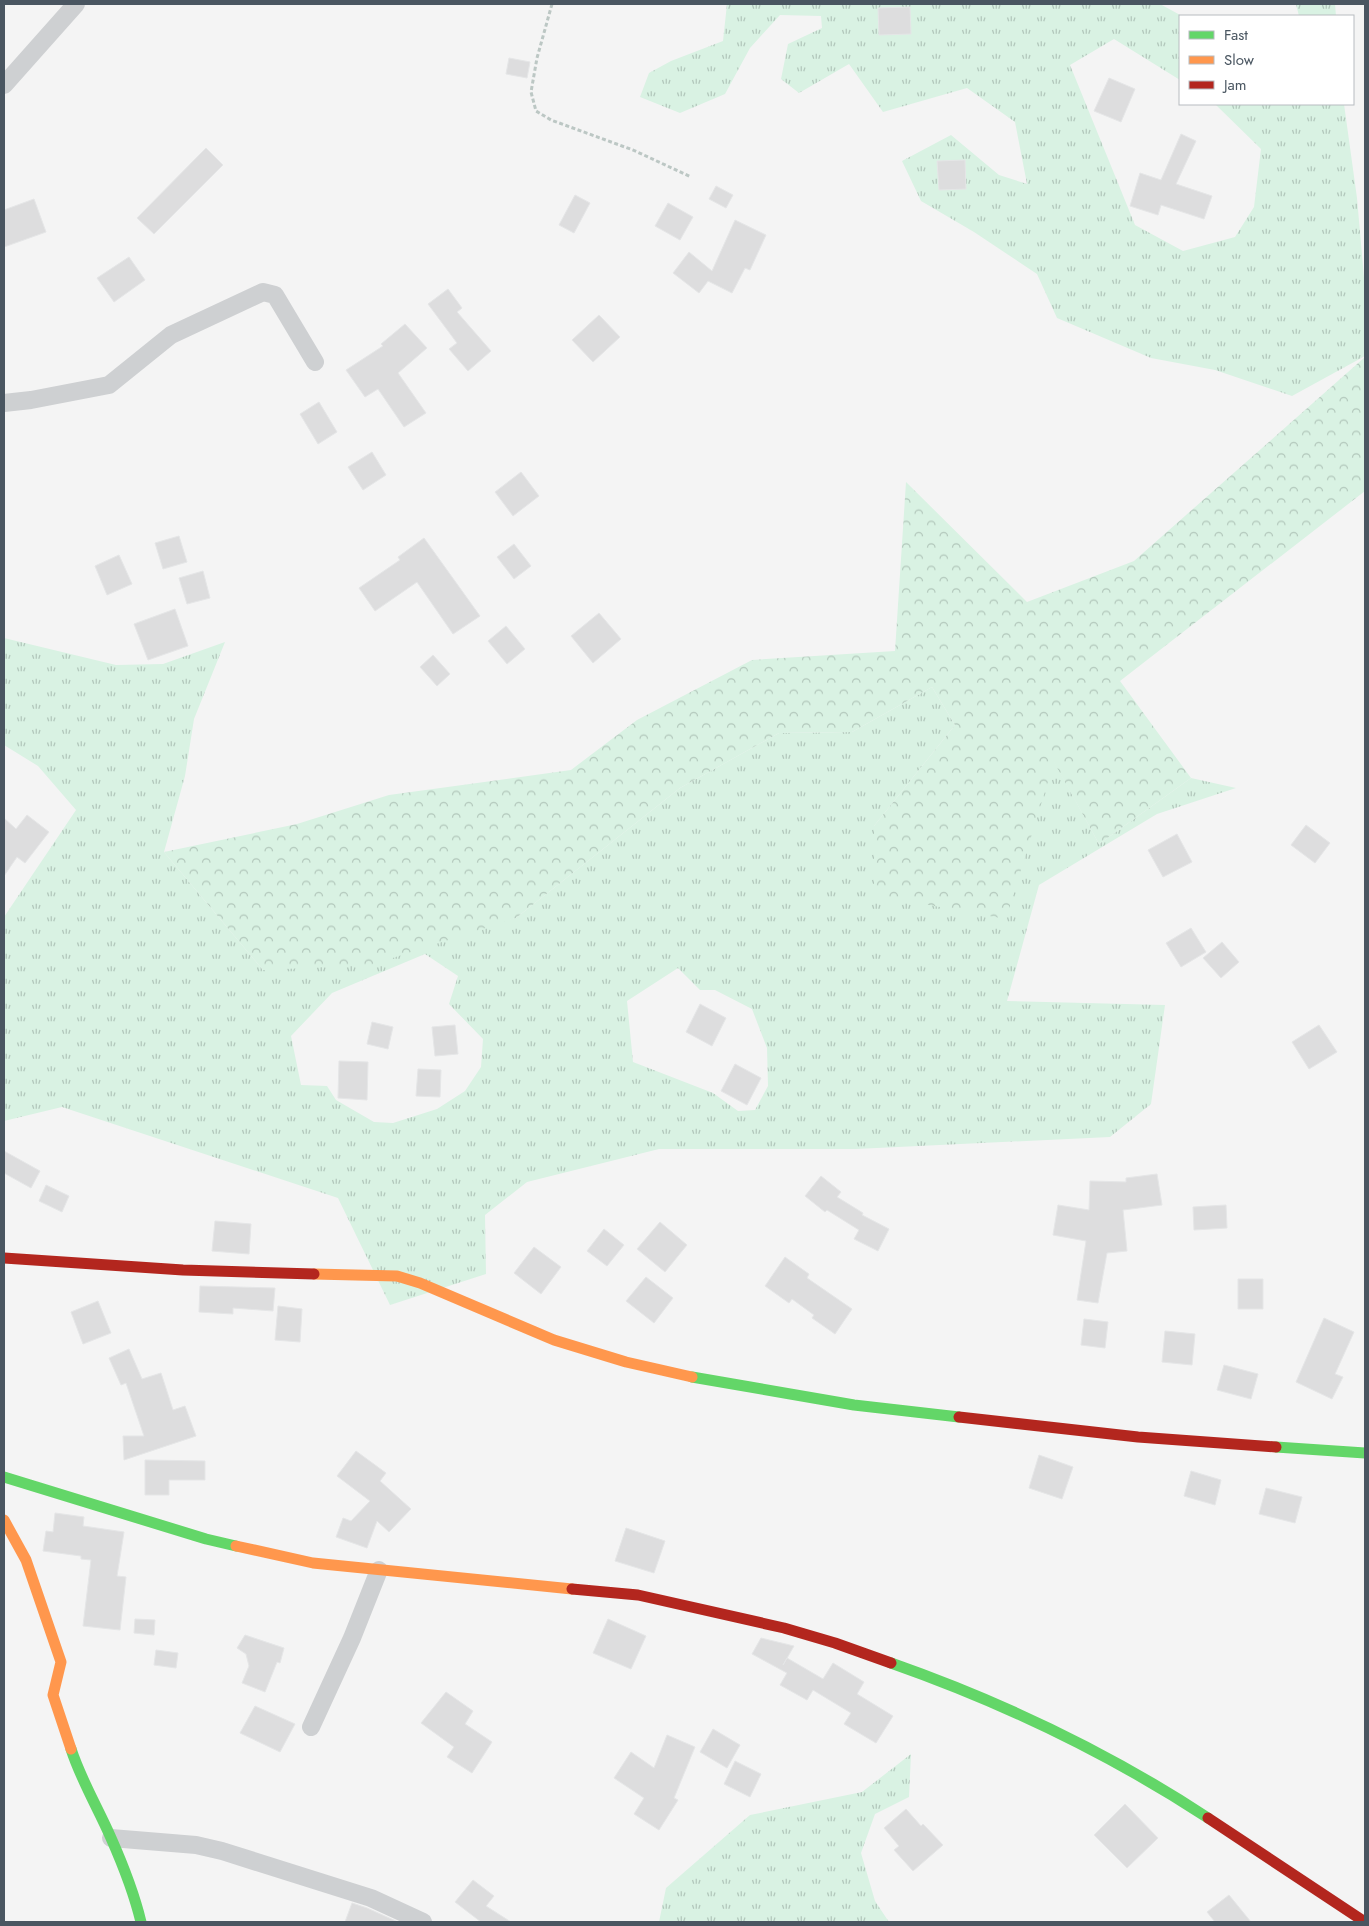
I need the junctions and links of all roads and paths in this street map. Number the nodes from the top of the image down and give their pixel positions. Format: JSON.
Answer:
{"nodes":[{"id":1,"x":76,"y":4,"type":"edge"},
{"id":2,"x":552,"y":4,"type":"edge"},
{"id":3,"x":4,"y":85,"type":"edge"},
{"id":4,"x":691,"y":177,"type":"dead end"},
{"id":5,"x":314,"y":362,"type":"dead end"},
{"id":6,"x":4,"y":403,"type":"edge"},
{"id":7,"x":4,"y":1258,"type":"edge"},
{"id":8,"x":1365,"y":1453,"type":"edge"},
{"id":9,"x":4,"y":1477,"type":"edge"},
{"id":10,"x":4,"y":1520,"type":"edge"},
{"id":11,"x":379,"y":1570,"type":"junction"},
{"id":12,"x":311,"y":1727,"type":"dead end"},
{"id":13,"x":111,"y":1838,"type":"junction"},
{"id":14,"x":141,"y":1922,"type":"edge"},
{"id":15,"x":423,"y":1922,"type":"edge"},
{"id":16,"x":1365,"y":1922,"type":"edge"}],
"edges":[{"from":1,"to":3,"type":"street"},
{"from":2,"to":4,"type":"path"},
{"from":5,"to":6,"type":"street"},
{"from":7,"to":8,"type":"street"},
{"from":9,"to":11,"type":"street"},
{"from":10,"to":13,"type":"street"},
{"from":11,"to":12,"type":"street"},
{"from":11,"to":16,"type":"street"},
{"from":13,"to":14,"type":"street"},
{"from":13,"to":15,"type":"street"}]}
